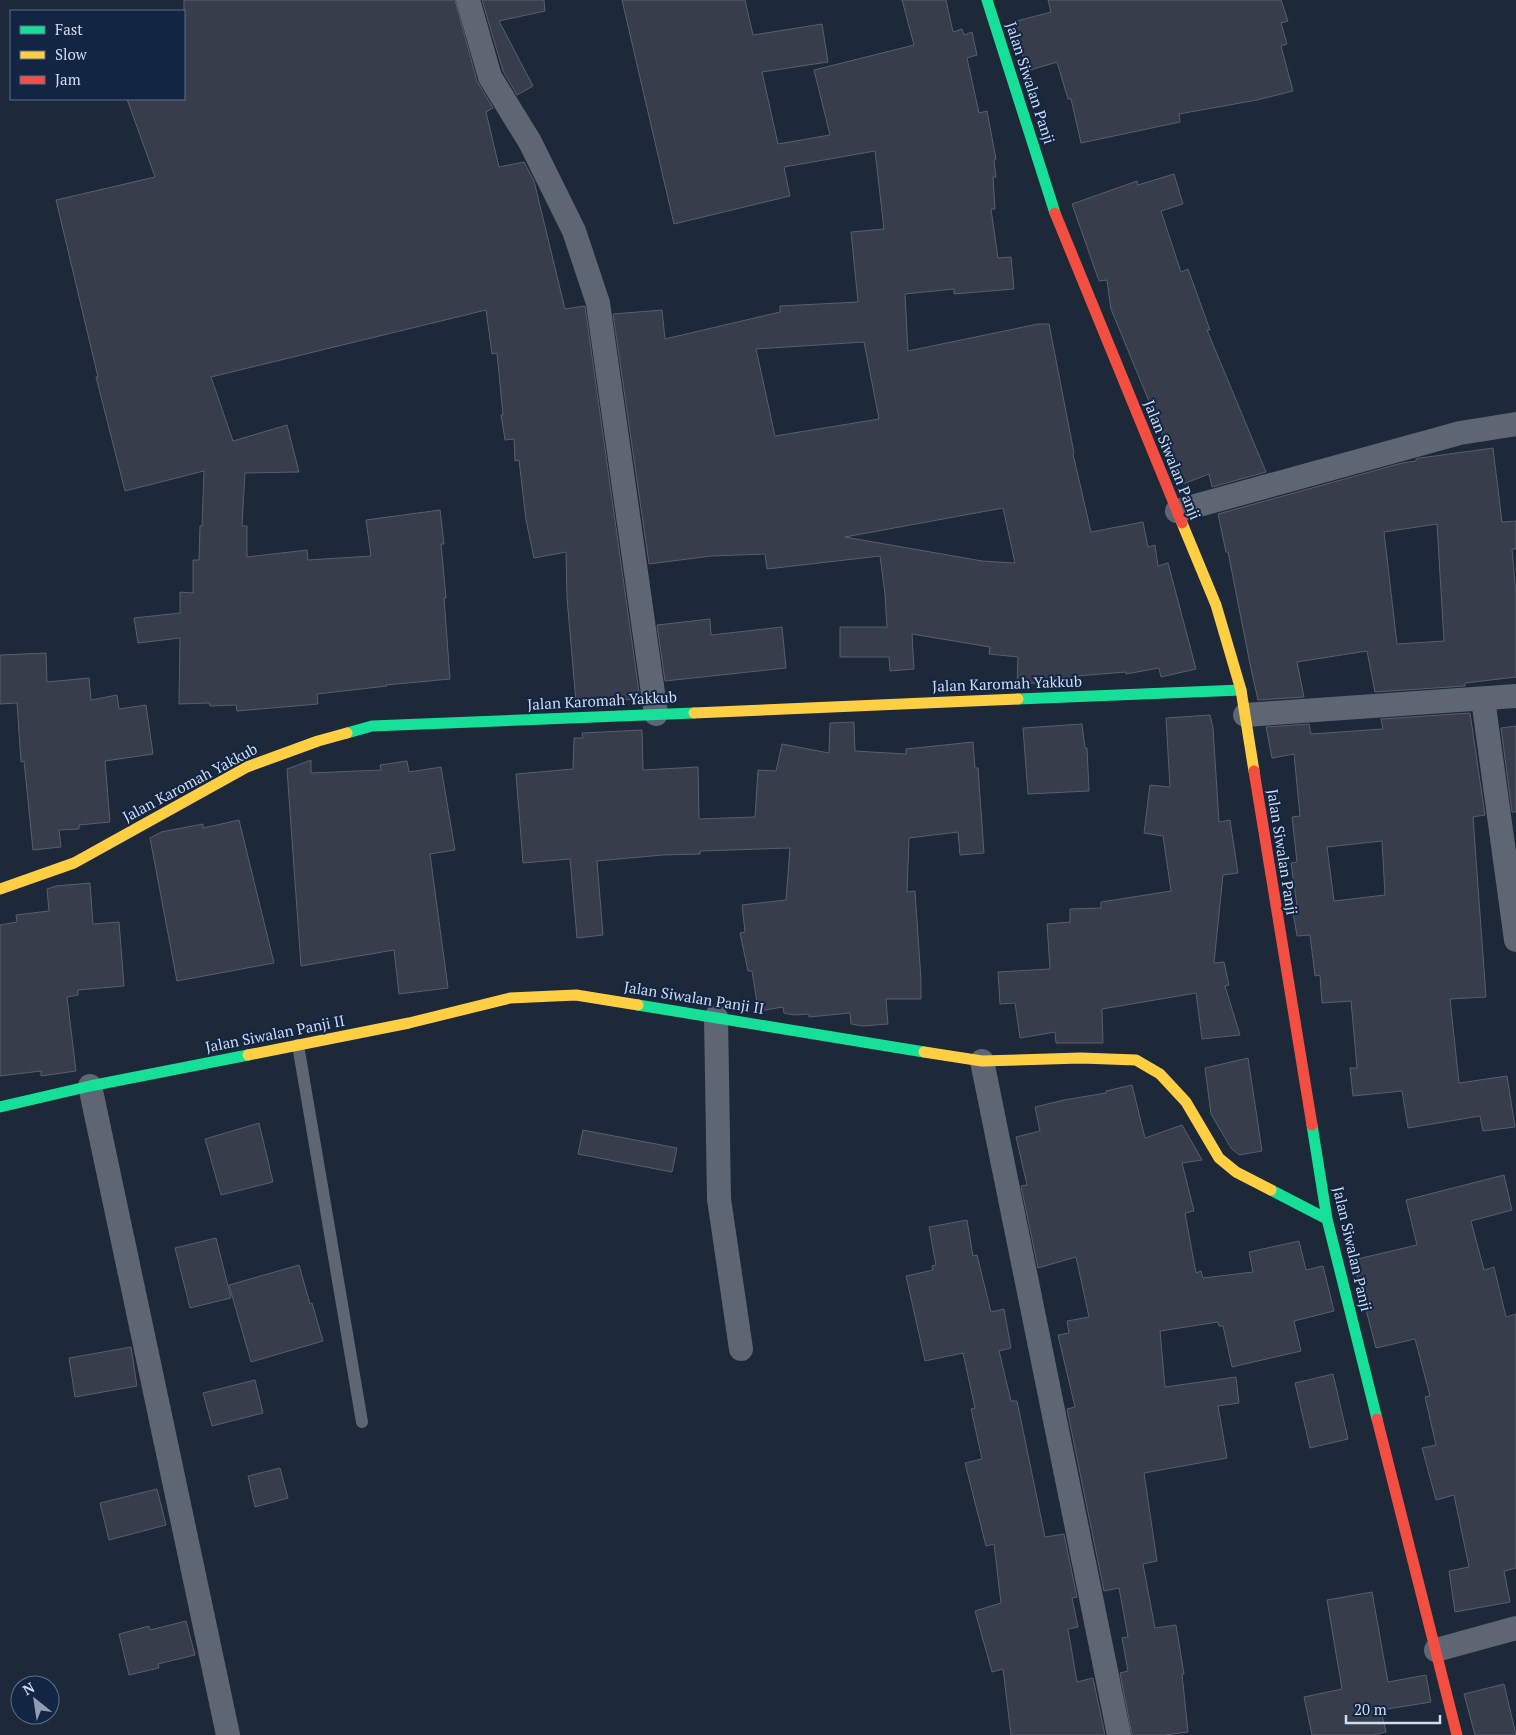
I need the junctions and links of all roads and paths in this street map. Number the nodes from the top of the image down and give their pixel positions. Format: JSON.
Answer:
{"nodes":[{"id":1,"x":468,"y":0,"type":"edge"},
{"id":2,"x":988,"y":0,"type":"edge"},
{"id":3,"x":1516,"y":424,"type":"edge"},
{"id":4,"x":1177,"y":511,"type":"junction"},
{"id":5,"x":1241,"y":690,"type":"junction"},
{"id":6,"x":1516,"y":696,"type":"edge"},
{"id":7,"x":1483,"y":699,"type":"junction"},
{"id":8,"x":656,"y":714,"type":"junction"},
{"id":9,"x":1245,"y":715,"type":"junction"},
{"id":10,"x":1509,"y":842,"type":"edge"},
{"id":11,"x":0,"y":889,"type":"edge"},
{"id":12,"x":1516,"y":940,"type":"edge"},
{"id":13,"x":716,"y":1017,"type":"junction"},
{"id":14,"x":298,"y":1045,"type":"junction"},
{"id":15,"x":982,"y":1061,"type":"junction"},
{"id":16,"x":90,"y":1086,"type":"junction"},
{"id":17,"x":0,"y":1107,"type":"edge"},
{"id":18,"x":1327,"y":1219,"type":"junction"},
{"id":19,"x":741,"y":1349,"type":"dead end"},
{"id":20,"x":362,"y":1422,"type":"dead end"},
{"id":21,"x":1516,"y":1628,"type":"edge"},
{"id":22,"x":1436,"y":1650,"type":"junction"},
{"id":23,"x":228,"y":1735,"type":"edge"},
{"id":24,"x":1119,"y":1735,"type":"edge"},
{"id":25,"x":1457,"y":1735,"type":"edge"}],
"edges":[{"from":1,"to":8,"type":"street"},
{"from":2,"to":4,"type":"street","name":"Jalan Siwalan Panji"},
{"from":3,"to":4,"type":"street"},
{"from":4,"to":5,"type":"street","name":"Jalan Siwalan Panji"},
{"from":5,"to":8,"type":"street","name":"Jalan Karomah Yakkub"},
{"from":5,"to":9,"type":"street","name":"Jalan Siwalan Panji"},
{"from":6,"to":7,"type":"street"},
{"from":7,"to":9,"type":"street"},
{"from":7,"to":10,"type":"street"},
{"from":8,"to":11,"type":"street","name":"Jalan Karomah Yakkub"},
{"from":9,"to":18,"type":"street","name":"Jalan Siwalan Panji"},
{"from":10,"to":12,"type":"street"},
{"from":13,"to":14,"type":"street","name":"Jalan Siwalan Panji II"},
{"from":13,"to":15,"type":"street","name":"Jalan Siwalan Panji II"},
{"from":13,"to":19,"type":"street"},
{"from":14,"to":16,"type":"street","name":"Jalan Siwalan Panji II"},
{"from":14,"to":20,"type":"lane"},
{"from":15,"to":18,"type":"street","name":"Jalan Siwalan Panji II"},
{"from":15,"to":24,"type":"street"},
{"from":16,"to":17,"type":"street","name":"Jalan Siwalan Panji II"},
{"from":16,"to":23,"type":"street"},
{"from":18,"to":22,"type":"street","name":"Jalan Siwalan Panji"},
{"from":21,"to":22,"type":"street"},
{"from":22,"to":25,"type":"street","name":"Jalan Siwalan Panji"}]}
